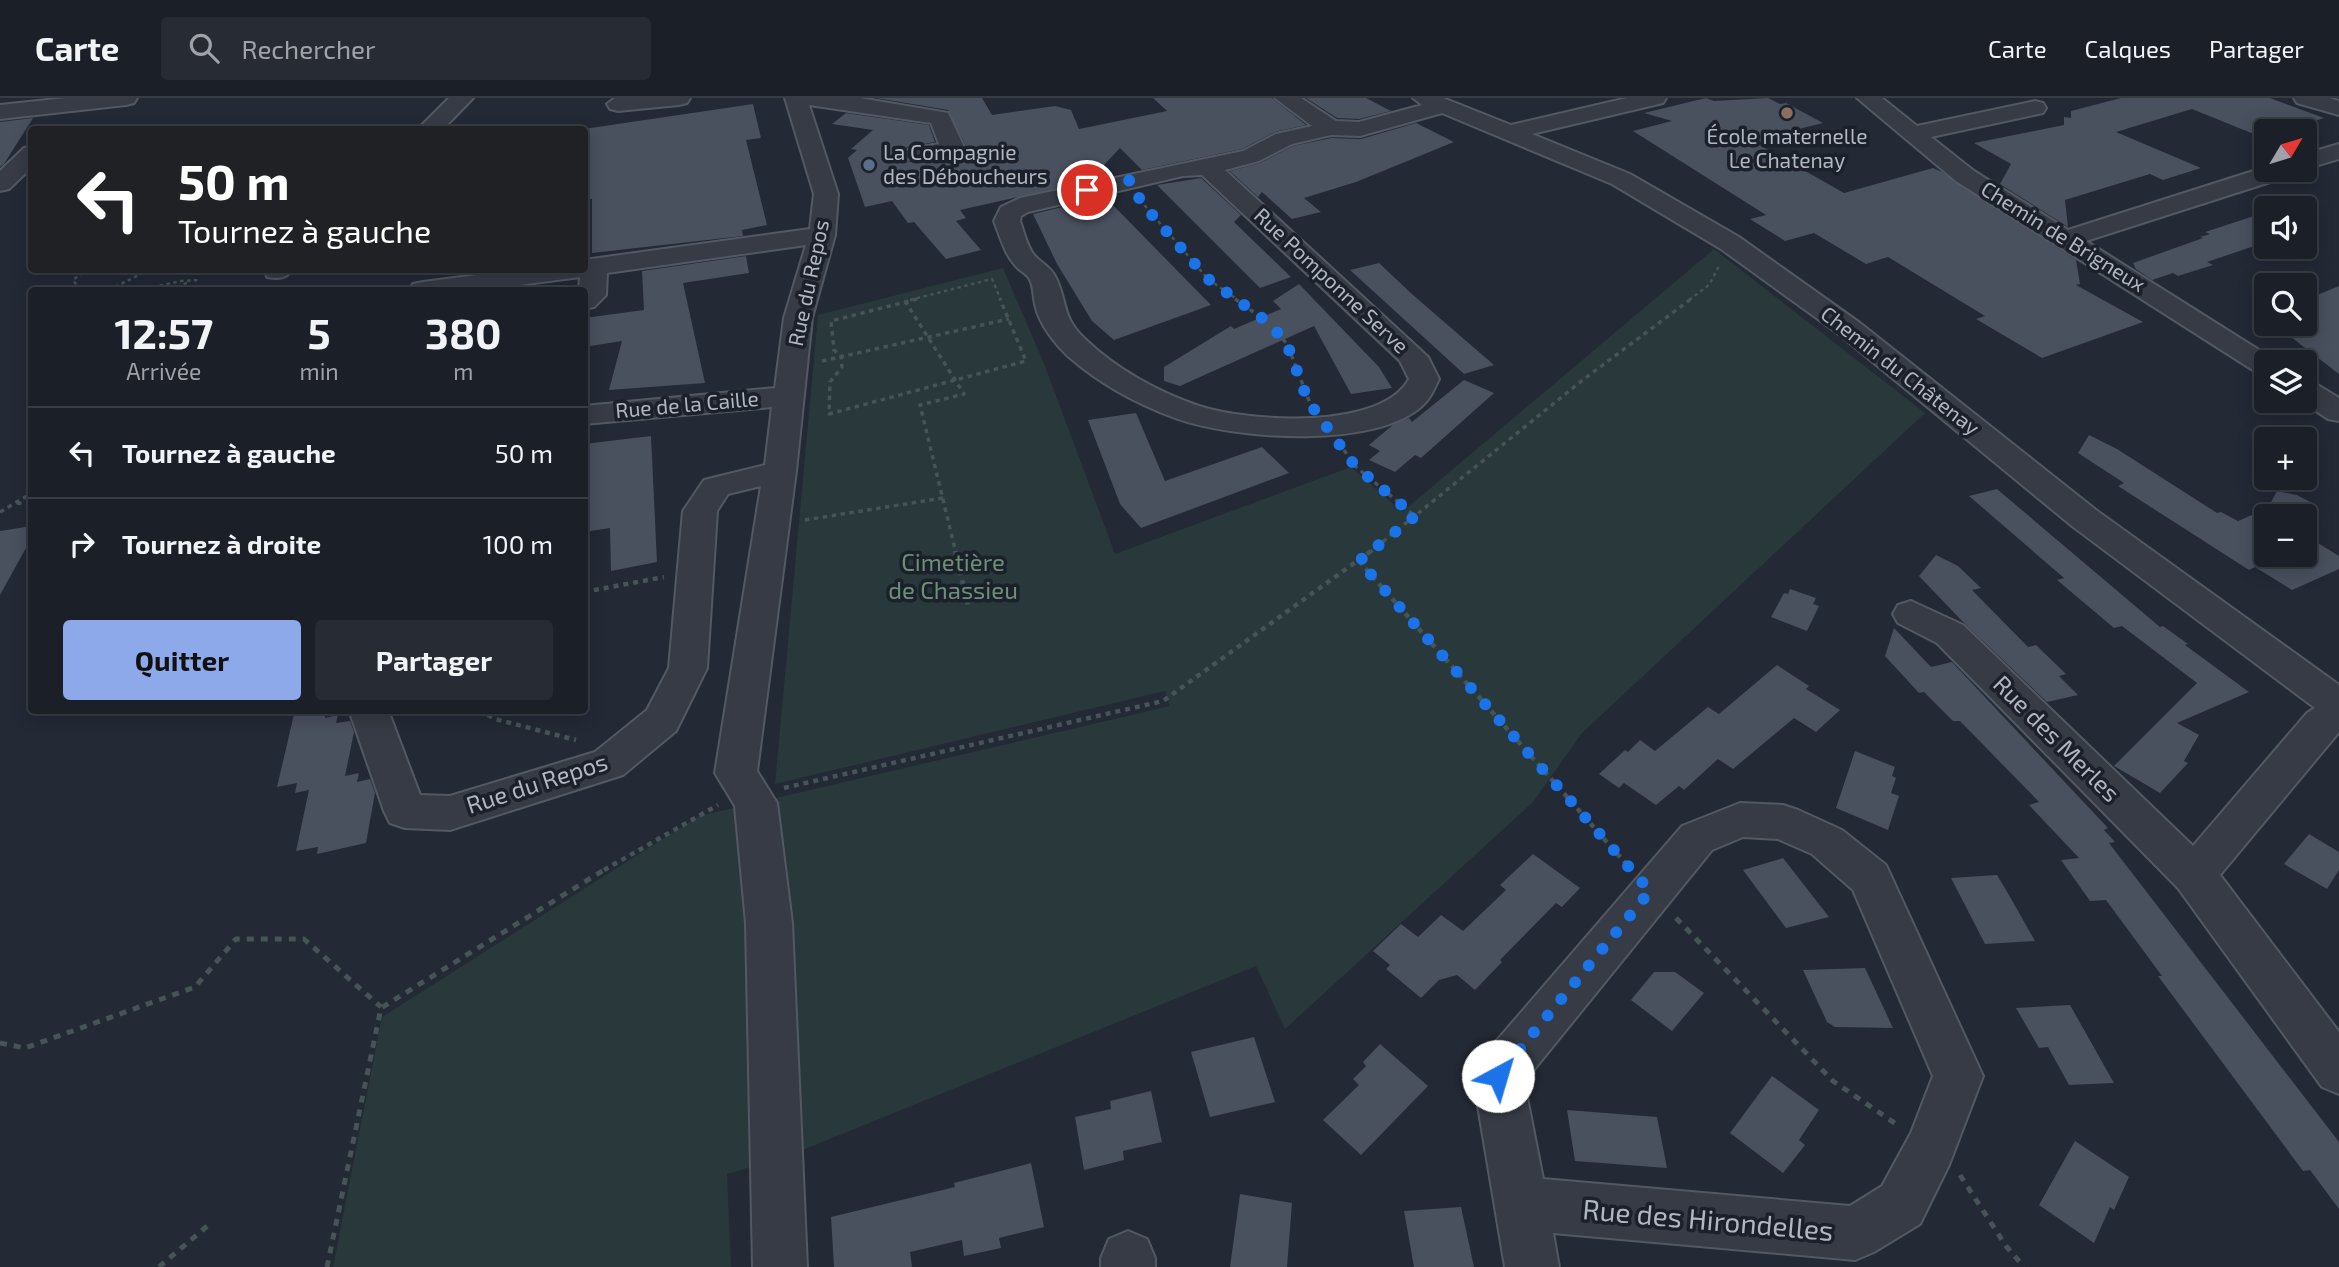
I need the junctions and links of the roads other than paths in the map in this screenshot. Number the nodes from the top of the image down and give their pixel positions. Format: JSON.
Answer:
{"nodes":[{"id":1,"x":126,"y":98,"type":"edge"},
{"id":2,"x":462,"y":98,"type":"edge"},
{"id":3,"x":679,"y":98,"type":"edge"},
{"id":4,"x":797,"y":98,"type":"edge"},
{"id":5,"x":1286,"y":98,"type":"edge"},
{"id":6,"x":1655,"y":98,"type":"edge"},
{"id":7,"x":1868,"y":98,"type":"edge"},
{"id":8,"x":2305,"y":98,"type":"edge"},
{"id":9,"x":81,"y":102,"type":"junction"},
{"id":10,"x":1434,"y":102,"type":"edge"},
{"id":11,"x":618,"y":104,"type":"dead end"},
{"id":12,"x":2035,"y":108,"type":"dead end"},
{"id":13,"x":2339,"y":108,"type":"edge"},
{"id":14,"x":0,"y":112,"type":"edge"},
{"id":15,"x":60,"y":126,"type":"edge"},
{"id":16,"x":432,"y":126,"type":"edge"},
{"id":17,"x":1331,"y":128,"type":"junction"},
{"id":18,"x":1508,"y":133,"type":"junction"},
{"id":19,"x":1911,"y":134,"type":"junction"},
{"id":20,"x":2339,"y":151,"type":"edge"},
{"id":21,"x":918,"y":154,"type":"dead end"},
{"id":22,"x":28,"y":157,"type":"edge"},
{"id":23,"x":2317,"y":158,"type":"edge"},
{"id":24,"x":1208,"y":167,"type":"junction"},
{"id":25,"x":2254,"y":179,"type":"edge"},
{"id":26,"x":0,"y":184,"type":"edge"},
{"id":27,"x":822,"y":235,"type":"junction"},
{"id":28,"x":2066,"y":239,"type":"junction"},
{"id":29,"x":588,"y":267,"type":"edge"},
{"id":30,"x":520,"y":273,"type":"edge"},
{"id":31,"x":585,"y":273,"type":"edge"},
{"id":32,"x":469,"y":277,"type":"edge"},
{"id":33,"x":434,"y":287,"type":"edge"},
{"id":34,"x":588,"y":298,"type":"edge"},
{"id":35,"x":2254,"y":358,"type":"edge"},
{"id":36,"x":789,"y":396,"type":"junction"},
{"id":37,"x":2317,"y":398,"type":"edge"},
{"id":38,"x":2339,"y":412,"type":"edge"},
{"id":39,"x":588,"y":415,"type":"edge"},
{"id":40,"x":780,"y":471,"type":"junction"},
{"id":41,"x":1911,"y":614,"type":"dead end"},
{"id":42,"x":2339,"y":705,"type":"edge"},
{"id":43,"x":2339,"y":712,"type":"edge"},
{"id":44,"x":369,"y":714,"type":"edge"},
{"id":45,"x":2194,"y":875,"type":"junction"},
{"id":46,"x":2339,"y":1071,"type":"edge"},
{"id":47,"x":1522,"y":1204,"type":"junction"},
{"id":48,"x":780,"y":1267,"type":"edge"},
{"id":49,"x":1532,"y":1267,"type":"edge"}],
"edges":[{"from":1,"to":9,"type":"street"},
{"from":2,"to":16,"type":"street"},
{"from":3,"to":11,"type":"street"},
{"from":4,"to":21,"type":"street"},
{"from":4,"to":27,"type":"street","name":"Rue du Repos"},
{"from":5,"to":17,"type":"street"},
{"from":6,"to":18,"type":"street"},
{"from":7,"to":19,"type":"street","name":"Chemin de Brigneux"},
{"from":8,"to":13,"type":"street"},
{"from":9,"to":14,"type":"street"},
{"from":9,"to":15,"type":"street"},
{"from":10,"to":17,"type":"street","name":"Rue Pomponne Serve"},
{"from":10,"to":18,"type":"street","name":"Chemin du Châtenay"},
{"from":12,"to":19,"type":"street"},
{"from":17,"to":24,"type":"street","name":"Rue Pomponne Serve"},
{"from":18,"to":42,"type":"street","name":"Chemin du Châtenay"},
{"from":19,"to":28,"type":"street","name":"Chemin de Brigneux"},
{"from":20,"to":23,"type":"street"},
{"from":22,"to":26,"type":"street"},
{"from":24,"to":24,"type":"street","name":"Rue Pomponne Serve"},
{"from":25,"to":28,"type":"street"},
{"from":27,"to":29,"type":"street"},
{"from":27,"to":36,"type":"street","name":"Rue du Repos"},
{"from":28,"to":35,"type":"street","name":"Chemin de Brigneux"},
{"from":30,"to":32,"type":"street"},
{"from":31,"to":34,"type":"street"},
{"from":32,"to":33,"type":"street"},
{"from":36,"to":39,"type":"street","name":"Rue de la Caille"},
{"from":36,"to":40,"type":"street","name":"Rue du Repos"},
{"from":37,"to":38,"type":"street"},
{"from":40,"to":44,"type":"street","name":"Rue du Repos"},
{"from":40,"to":48,"type":"street","name":"Rue du Repos"},
{"from":41,"to":45,"type":"street","name":"Rue des Merles"},
{"from":43,"to":45,"type":"street"},
{"from":45,"to":46,"type":"street","name":"Rue des Merles"},
{"from":47,"to":47,"type":"street","name":"Rue des Hirondelles"},
{"from":47,"to":49,"type":"street","name":"Rue des Hirondelles"}]}
